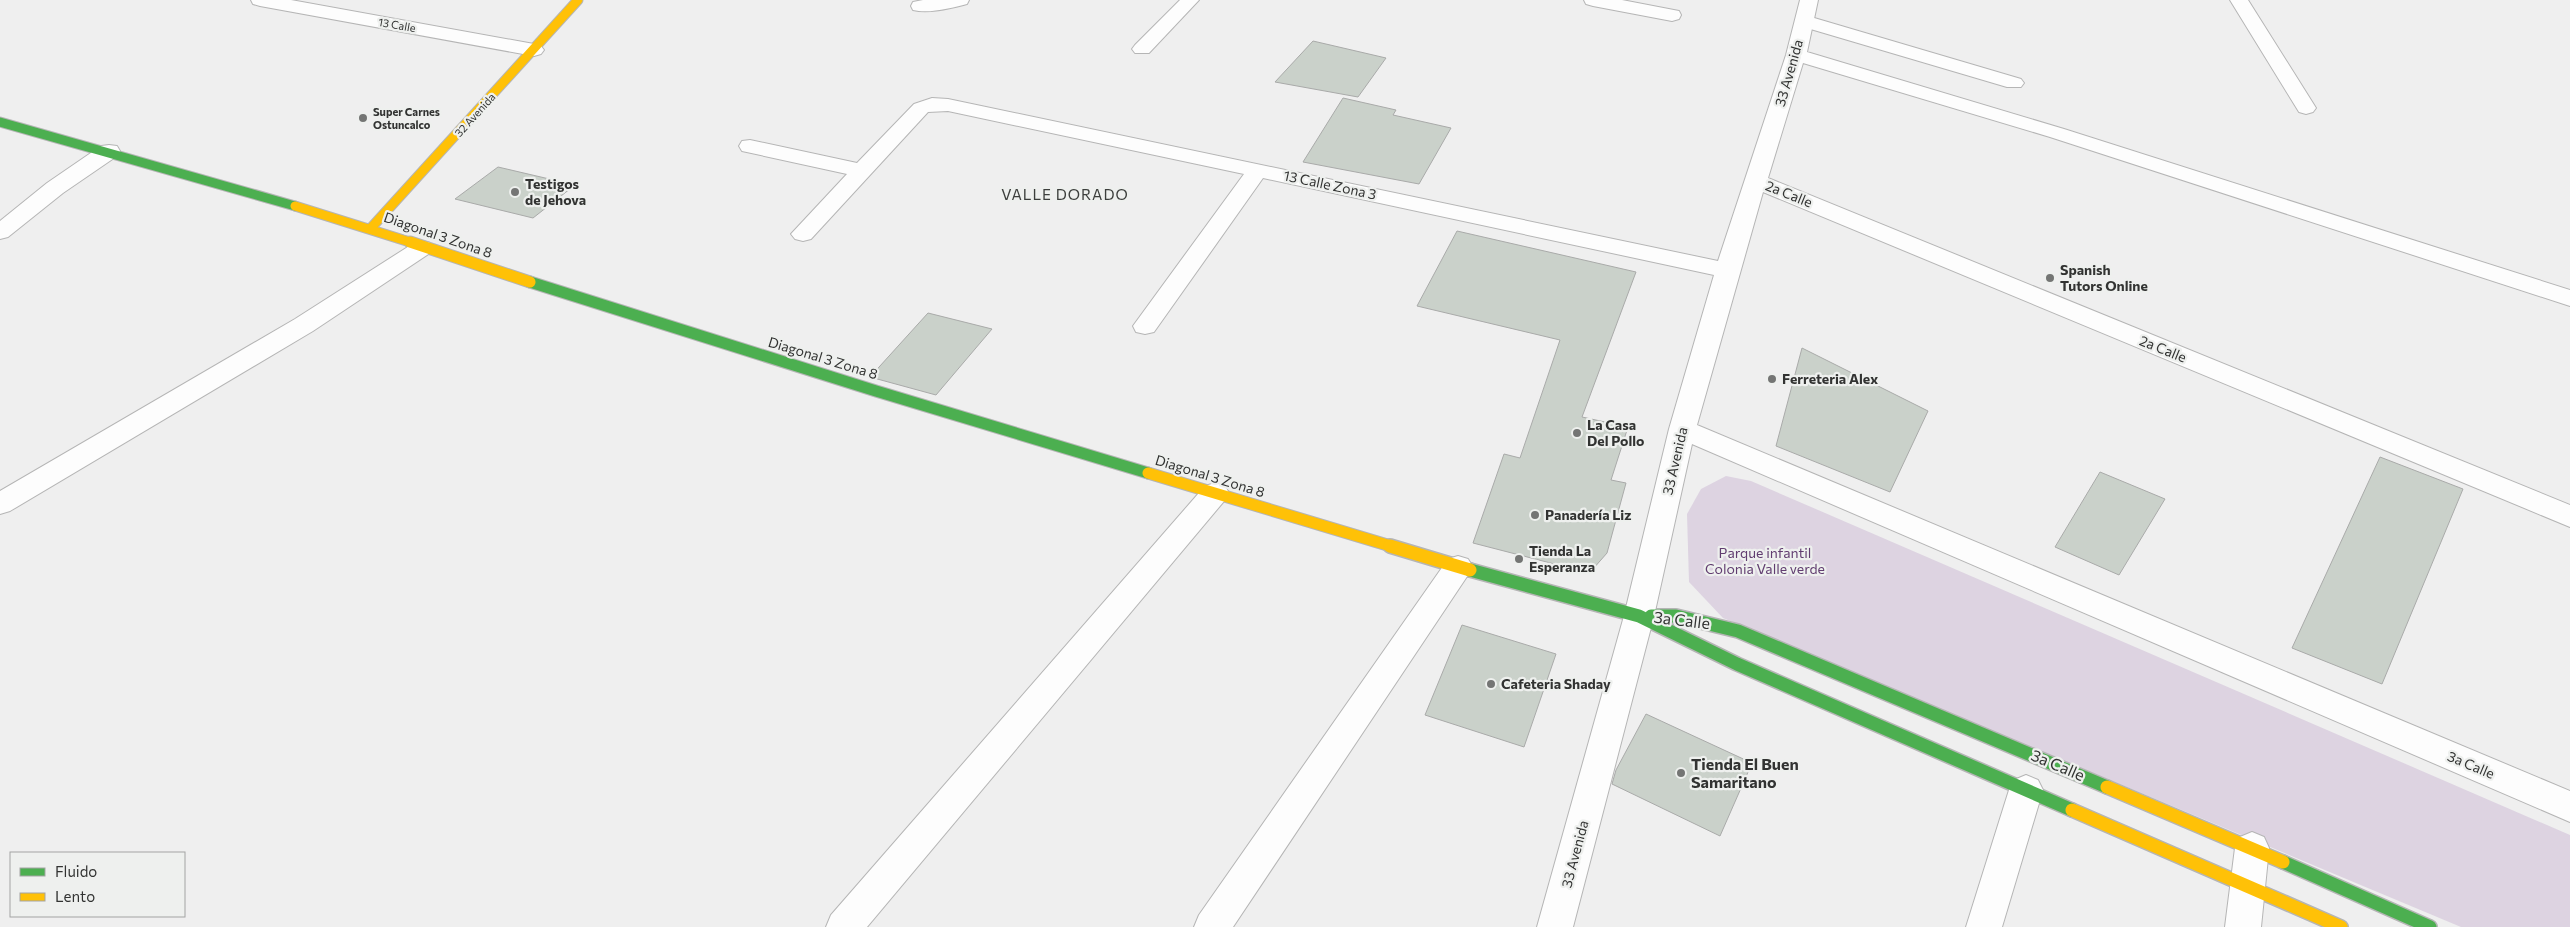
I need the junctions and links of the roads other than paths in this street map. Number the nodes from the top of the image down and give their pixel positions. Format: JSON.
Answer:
{"nodes":[{"id":1,"x":260,"y":0,"type":"edge"},
{"id":2,"x":578,"y":0,"type":"edge"},
{"id":3,"x":960,"y":0,"type":"edge"},
{"id":4,"x":1190,"y":0,"type":"edge"},
{"id":5,"x":1593,"y":0,"type":"edge"},
{"id":6,"x":2239,"y":0,"type":"edge"},
{"id":7,"x":920,"y":6,"type":"dead end"},
{"id":8,"x":1806,"y":10,"type":"edge"},
{"id":9,"x":1672,"y":15,"type":"dead end"},
{"id":10,"x":1142,"y":49,"type":"dead end"},
{"id":11,"x":534,"y":50,"type":"junction"},
{"id":12,"x":1796,"y":55,"type":"junction"},
{"id":13,"x":2014,"y":83,"type":"dead end"},
{"id":14,"x":2306,"y":108,"type":"dead end"},
{"id":15,"x":0,"y":122,"type":"edge"},
{"id":16,"x":750,"y":146,"type":"dead end"},
{"id":17,"x":109,"y":152,"type":"junction"},
{"id":18,"x":1258,"y":170,"type":"junction"},
{"id":19,"x":862,"y":171,"type":"junction"},
{"id":20,"x":1756,"y":181,"type":"junction"},
{"id":21,"x":371,"y":228,"type":"junction"},
{"id":22,"x":0,"y":232,"type":"edge"},
{"id":23,"x":803,"y":234,"type":"dead end"},
{"id":24,"x":422,"y":248,"type":"junction"},
{"id":25,"x":1727,"y":271,"type":"junction"},
{"id":26,"x":2570,"y":298,"type":"edge"},
{"id":27,"x":1146,"y":326,"type":"dead end"},
{"id":28,"x":1682,"y":429,"type":"junction"},
{"id":29,"x":1215,"y":494,"type":"junction"},
{"id":30,"x":0,"y":504,"type":"edge"},
{"id":31,"x":2570,"y":517,"type":"edge"},
{"id":32,"x":1458,"y":566,"type":"junction"},
{"id":33,"x":1640,"y":616,"type":"junction"},
{"id":34,"x":2026,"y":790,"type":"junction"},
{"id":35,"x":2570,"y":807,"type":"edge"},
{"id":36,"x":2252,"y":848,"type":"junction"},
{"id":37,"x":2249,"y":885,"type":"junction"},
{"id":38,"x":844,"y":927,"type":"edge"},
{"id":39,"x":1212,"y":927,"type":"edge"},
{"id":40,"x":1555,"y":927,"type":"edge"},
{"id":41,"x":1984,"y":927,"type":"edge"},
{"id":42,"x":2243,"y":927,"type":"edge"},
{"id":43,"x":2341,"y":927,"type":"edge"},
{"id":44,"x":2430,"y":927,"type":"edge"}],
"edges":[{"from":1,"to":11,"type":"street","name":"13 Calle"},
{"from":2,"to":11,"type":"street","name":"32 Avenida"},
{"from":3,"to":7,"type":"street"},
{"from":4,"to":10,"type":"street"},
{"from":5,"to":9,"type":"street"},
{"from":6,"to":14,"type":"street"},
{"from":8,"to":12,"type":"street","name":"33 Avenida"},
{"from":8,"to":13,"type":"street"},
{"from":11,"to":21,"type":"street","name":"32 Avenida"},
{"from":12,"to":20,"type":"street","name":"33 Avenida"},
{"from":12,"to":26,"type":"street"},
{"from":15,"to":17,"type":"street","name":"Diagonal 3 Zona 8"},
{"from":16,"to":19,"type":"street"},
{"from":17,"to":21,"type":"street","name":"Diagonal 3 Zona 8"},
{"from":17,"to":22,"type":"street"},
{"from":18,"to":19,"type":"street","name":"13 Calle Zona 3"},
{"from":18,"to":25,"type":"street","name":"13 Calle Zona 3"},
{"from":18,"to":27,"type":"street"},
{"from":19,"to":23,"type":"street"},
{"from":20,"to":25,"type":"street","name":"33 Avenida"},
{"from":20,"to":31,"type":"street","name":"2a Calle"},
{"from":21,"to":24,"type":"street","name":"Diagonal 3 Zona 8"},
{"from":24,"to":29,"type":"street","name":"Diagonal 3 Zona 8"},
{"from":24,"to":30,"type":"street"},
{"from":25,"to":28,"type":"street","name":"33 Avenida"},
{"from":28,"to":33,"type":"street","name":"33 Avenida"},
{"from":28,"to":35,"type":"street","name":"3a Calle"},
{"from":29,"to":32,"type":"street","name":"Diagonal 3 Zona 8"},
{"from":29,"to":38,"type":"street"},
{"from":32,"to":33,"type":"street","name":"Diagonal 3 Zona 8"},
{"from":32,"to":39,"type":"street"},
{"from":33,"to":34,"type":"street","name":"3a Calle"},
{"from":33,"to":36,"type":"street","name":"3a Calle"},
{"from":33,"to":40,"type":"street","name":"33 Avenida"},
{"from":34,"to":37,"type":"street","name":"3a Calle"},
{"from":34,"to":41,"type":"street"},
{"from":36,"to":37,"type":"street"},
{"from":36,"to":44,"type":"street","name":"3a Calle"},
{"from":37,"to":42,"type":"street"},
{"from":37,"to":43,"type":"street","name":"3a Calle"}]}
